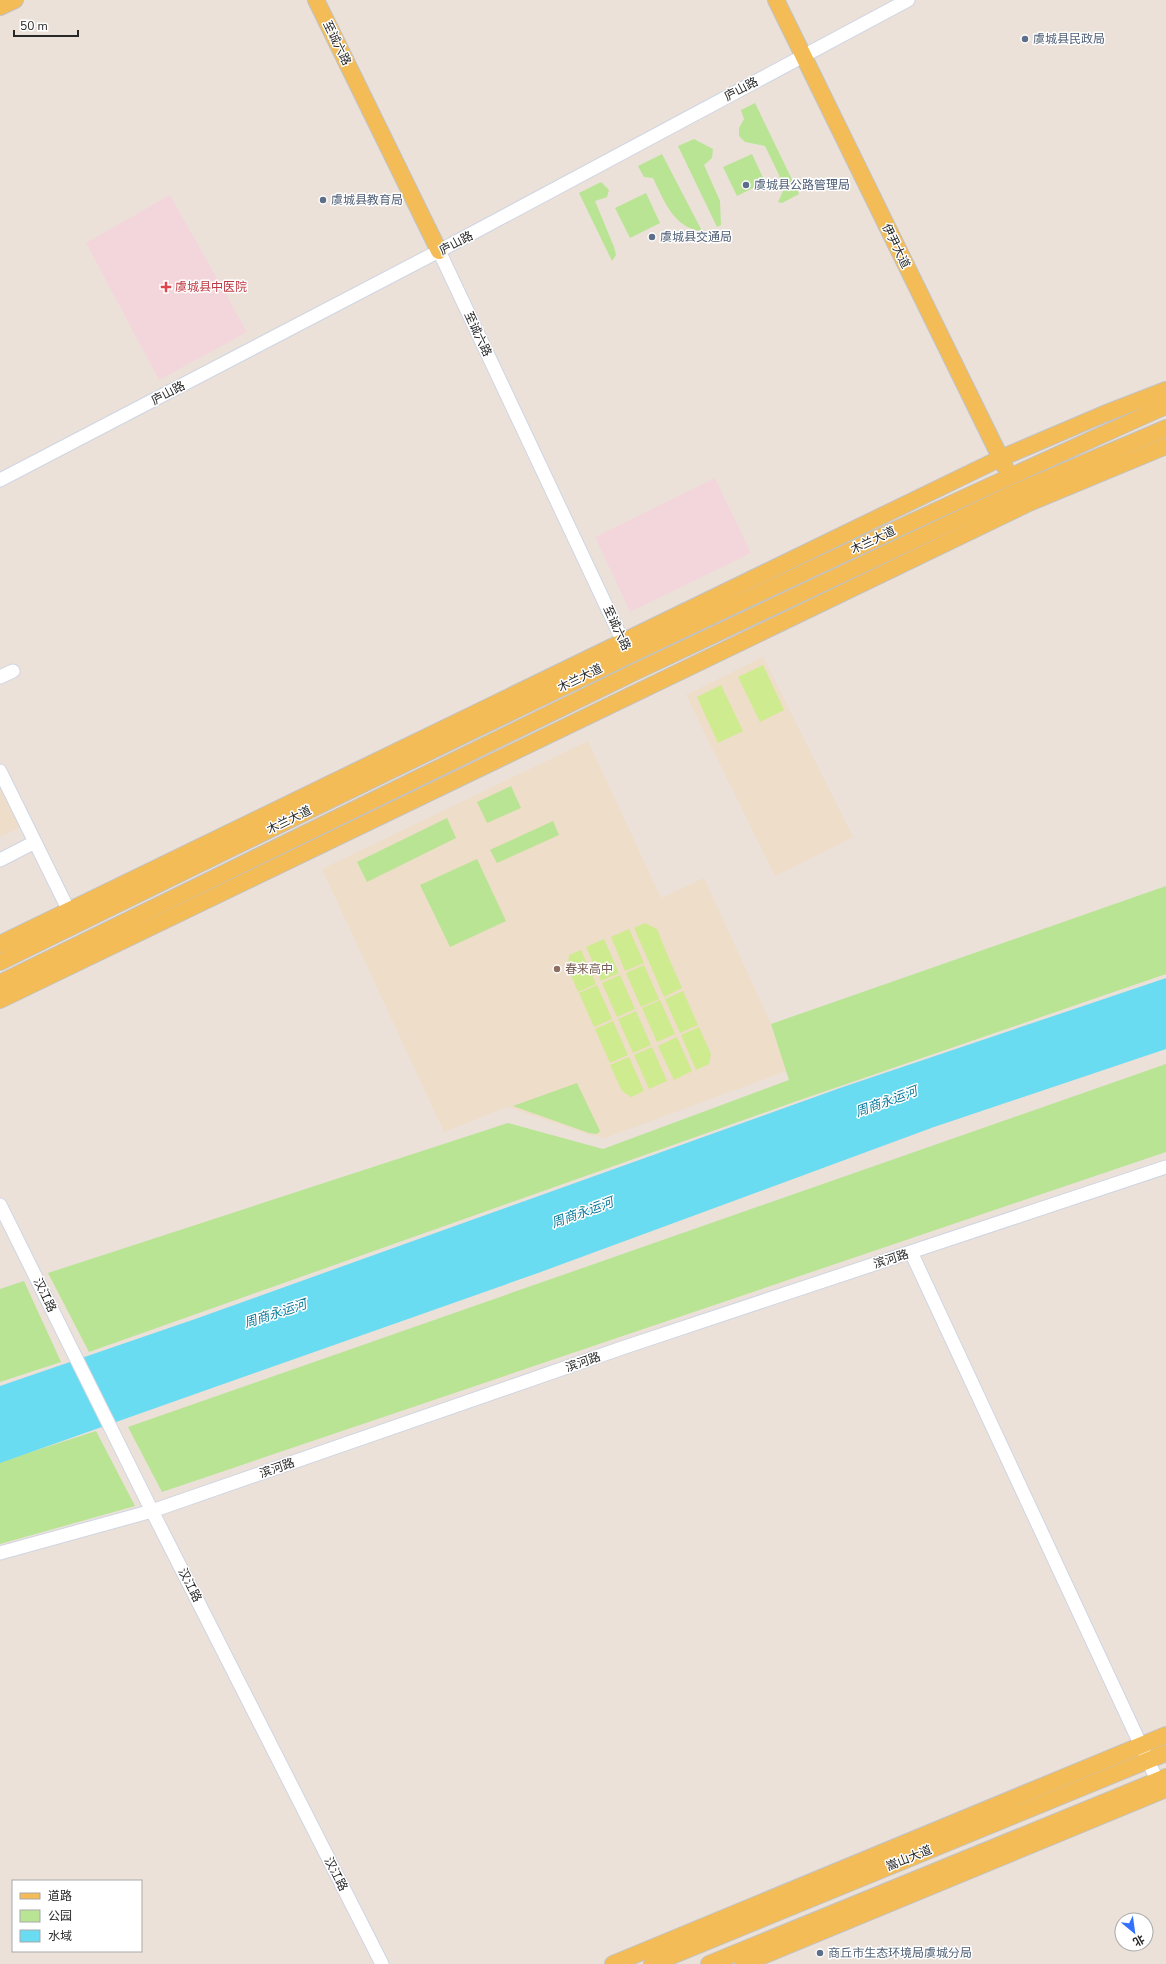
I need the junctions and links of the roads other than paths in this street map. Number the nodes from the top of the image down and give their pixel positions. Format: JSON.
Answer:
{"nodes":[{"id":1,"x":15,"y":0,"type":"edge"},
{"id":2,"x":316,"y":0,"type":"edge"},
{"id":3,"x":776,"y":0,"type":"edge"},
{"id":4,"x":908,"y":0,"type":"edge"},
{"id":5,"x":0,"y":7,"type":"edge"},
{"id":6,"x":802,"y":56,"type":"junction"},
{"id":7,"x":439,"y":251,"type":"junction"},
{"id":8,"x":1166,"y":390,"type":"edge"},
{"id":9,"x":1166,"y":406,"type":"edge"},
{"id":10,"x":1166,"y":428,"type":"edge"},
{"id":11,"x":1166,"y":446,"type":"edge"},
{"id":12,"x":1001,"y":458,"type":"junction"},
{"id":13,"x":1010,"y":476,"type":"junction"},
{"id":14,"x":0,"y":480,"type":"edge"},
{"id":15,"x":1018,"y":491,"type":"junction"},
{"id":16,"x":626,"y":648,"type":"junction"},
{"id":17,"x":13,"y":671,"type":"dead end"},
{"id":18,"x":637,"y":671,"type":"junction"},
{"id":19,"x":0,"y":677,"type":"edge"},
{"id":20,"x":0,"y":771,"type":"edge"},
{"id":21,"x":35,"y":842,"type":"junction"},
{"id":22,"x":0,"y":860,"type":"edge"},
{"id":23,"x":69,"y":911,"type":"junction"},
{"id":24,"x":0,"y":944,"type":"edge"},
{"id":25,"x":0,"y":962,"type":"edge"},
{"id":26,"x":0,"y":983,"type":"edge"},
{"id":27,"x":0,"y":1000,"type":"edge"},
{"id":28,"x":1166,"y":1167,"type":"edge"},
{"id":29,"x":0,"y":1205,"type":"edge"},
{"id":30,"x":911,"y":1252,"type":"junction"},
{"id":31,"x":152,"y":1511,"type":"junction"},
{"id":32,"x":0,"y":1553,"type":"edge"},
{"id":33,"x":1166,"y":1735,"type":"edge"},
{"id":34,"x":1142,"y":1745,"type":"junction"},
{"id":35,"x":1166,"y":1753,"type":"edge"},
{"id":36,"x":1149,"y":1760,"type":"junction"},
{"id":37,"x":1163,"y":1782,"type":"edge"},
{"id":38,"x":748,"y":1924,"type":"junction"},
{"id":39,"x":757,"y":1956,"type":"edge"},
{"id":40,"x":382,"y":1964,"type":"edge"},
{"id":41,"x":613,"y":1964,"type":"edge"},
{"id":42,"x":652,"y":1964,"type":"edge"},
{"id":43,"x":709,"y":1964,"type":"edge"},
{"id":44,"x":743,"y":1964,"type":"edge"}],
"edges":[{"from":1,"to":5,"type":"main road"},
{"from":2,"to":7,"type":"main road","name":"至诚六路"},
{"from":3,"to":6,"type":"main road","name":"伊尹大道"},
{"from":4,"to":6,"type":"street","name":"庐山路"},
{"from":6,"to":7,"type":"street","name":"庐山路"},
{"from":6,"to":12,"type":"main road","name":"伊尹大道"},
{"from":7,"to":14,"type":"street","name":"庐山路"},
{"from":7,"to":16,"type":"street","name":"至诚六路"},
{"from":8,"to":12,"type":"main road"},
{"from":9,"to":13,"type":"main road","name":"木兰大道"},
{"from":10,"to":15,"type":"main road","name":"木兰大道"},
{"from":11,"to":27,"type":"main road"},
{"from":12,"to":13,"type":"main road","name":"伊尹大道"},
{"from":12,"to":16,"type":"main road"},
{"from":13,"to":15,"type":"main road","name":"伊尹大道"},
{"from":13,"to":16,"type":"main road","name":"木兰大道"},
{"from":15,"to":18,"type":"main road","name":"木兰大道"},
{"from":16,"to":18,"type":"street","name":"至诚六路"},
{"from":16,"to":23,"type":"main road"},
{"from":16,"to":25,"type":"main road","name":"木兰大道"},
{"from":17,"to":19,"type":"street"},
{"from":18,"to":26,"type":"main road","name":"木兰大道"},
{"from":20,"to":21,"type":"street"},
{"from":21,"to":22,"type":"street"},
{"from":21,"to":23,"type":"street"},
{"from":23,"to":24,"type":"main road"},
{"from":28,"to":30,"type":"street","name":"滨河路"},
{"from":29,"to":31,"type":"street","name":"汉江路"},
{"from":30,"to":31,"type":"street","name":"滨河路"},
{"from":30,"to":34,"type":"street"},
{"from":31,"to":32,"type":"street","name":"滨河路"},
{"from":31,"to":40,"type":"street","name":"汉江路"},
{"from":33,"to":34,"type":"main road"},
{"from":34,"to":36,"type":"street"},
{"from":34,"to":41,"type":"main road"},
{"from":35,"to":36,"type":"main road","name":"嵩山大道"},
{"from":36,"to":37,"type":"street"},
{"from":36,"to":38,"type":"main road","name":"嵩山大道"},
{"from":37,"to":39,"type":"main road","name":"嵩山大道"},
{"from":38,"to":39,"type":"street"},
{"from":38,"to":42,"type":"main road","name":"嵩山大道"},
{"from":39,"to":43,"type":"main road","name":"嵩山大道"},
{"from":39,"to":44,"type":"main road"}]}
